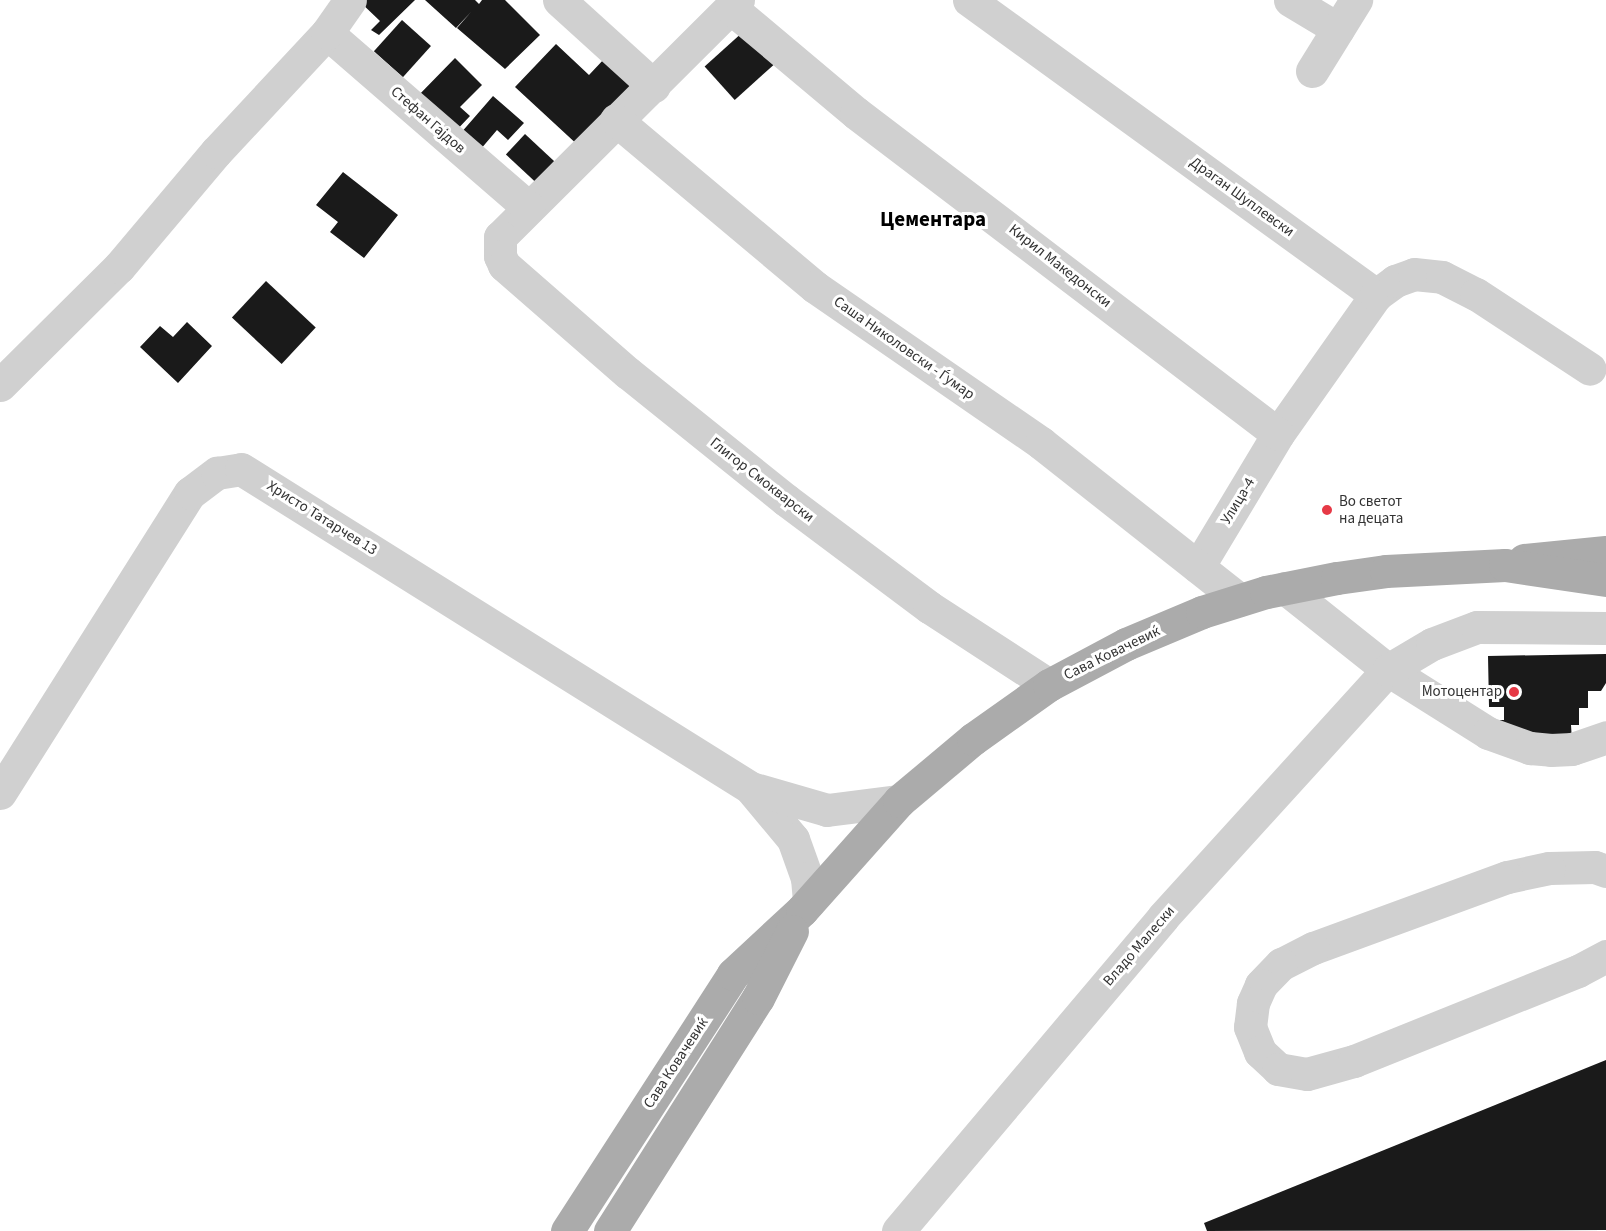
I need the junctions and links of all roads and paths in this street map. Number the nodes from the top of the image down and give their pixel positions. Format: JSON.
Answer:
{"nodes":[{"id":1,"x":350,"y":0,"type":"edge"},
{"id":2,"x":559,"y":0,"type":"edge"},
{"id":3,"x":969,"y":0,"type":"edge"},
{"id":4,"x":1290,"y":0,"type":"edge"},
{"id":5,"x":1356,"y":0,"type":"edge"},
{"id":6,"x":735,"y":4,"type":"edge"},
{"id":7,"x":1338,"y":29,"type":"junction"},
{"id":8,"x":327,"y":33,"type":"junction"},
{"id":9,"x":1312,"y":71,"type":"dead end"},
{"id":10,"x":654,"y":86,"type":"junction"},
{"id":11,"x":616,"y":120,"type":"junction"},
{"id":12,"x":529,"y":208,"type":"junction"},
{"id":13,"x":1376,"y":295,"type":"junction"},
{"id":14,"x":1590,"y":369,"type":"dead end"},
{"id":15,"x":0,"y":385,"type":"edge"},
{"id":16,"x":1278,"y":434,"type":"junction"},
{"id":17,"x":1606,"y":552,"type":"edge"},
{"id":18,"x":1505,"y":565,"type":"junction"},
{"id":19,"x":1198,"y":567,"type":"junction"},
{"id":20,"x":1606,"y":580,"type":"edge"},
{"id":21,"x":1285,"y":588,"type":"junction"},
{"id":22,"x":1240,"y":600,"type":"junction"},
{"id":23,"x":1606,"y":628,"type":"edge"},
{"id":24,"x":1388,"y":670,"type":"junction"},
{"id":25,"x":1049,"y":685,"type":"junction"},
{"id":26,"x":1606,"y":737,"type":"edge"},
{"id":27,"x":751,"y":788,"type":"junction"},
{"id":28,"x":0,"y":793,"type":"edge"},
{"id":29,"x":899,"y":801,"type":"junction"},
{"id":30,"x":1606,"y":871,"type":"edge"},
{"id":31,"x":806,"y":906,"type":"junction"},
{"id":32,"x":1606,"y":956,"type":"edge"},
{"id":33,"x":567,"y":1231,"type":"edge"},
{"id":34,"x":610,"y":1231,"type":"edge"},
{"id":35,"x":898,"y":1231,"type":"edge"}],
"edges":[{"from":1,"to":8,"type":"street"},
{"from":2,"to":10,"type":"street"},
{"from":3,"to":13,"type":"street","name":"Драган Шуплевски"},
{"from":4,"to":7,"type":"street"},
{"from":5,"to":7,"type":"street"},
{"from":6,"to":10,"type":"street"},
{"from":6,"to":16,"type":"street","name":"Кирил Македонски"},
{"from":7,"to":9,"type":"street"},
{"from":8,"to":12,"type":"street","name":"Стефан Гајдов"},
{"from":8,"to":15,"type":"street"},
{"from":10,"to":11,"type":"street"},
{"from":11,"to":12,"type":"street"},
{"from":11,"to":19,"type":"street","name":"Саша Николовски - Ѓумар"},
{"from":12,"to":25,"type":"street","name":"Глигор Смокварски"},
{"from":13,"to":14,"type":"street"},
{"from":13,"to":16,"type":"street"},
{"from":16,"to":19,"type":"street","name":"Улица-4"},
{"from":17,"to":18,"type":"main road","name":"Сава Ковачевиќ"},
{"from":18,"to":20,"type":"main road","name":"Сава Ковачевиќ"},
{"from":18,"to":21,"type":"main road","name":"Сава Ковачевиќ"},
{"from":19,"to":22,"type":"street","name":"Саша Николовски - Ѓумар"},
{"from":21,"to":22,"type":"main road","name":"Сава Ковачевиќ"},
{"from":21,"to":24,"type":"street"},
{"from":22,"to":25,"type":"main road","name":"Сава Ковачевиќ"},
{"from":23,"to":24,"type":"street","name":"Владо Малески"},
{"from":24,"to":26,"type":"street"},
{"from":24,"to":35,"type":"street","name":"Владо Малески"},
{"from":25,"to":29,"type":"main road","name":"Сава Ковачевиќ"},
{"from":27,"to":28,"type":"street","name":"Христо Татарчев 13"},
{"from":27,"to":29,"type":"street","name":"Христо Татарчев 13"},
{"from":27,"to":31,"type":"street","name":"Христо Татарчев 13"},
{"from":29,"to":31,"type":"main road","name":"Сава Ковачевиќ"},
{"from":30,"to":32,"type":"street"},
{"from":31,"to":33,"type":"main road","name":"Сава Ковачевиќ"},
{"from":31,"to":34,"type":"main road","name":"Сава Ковачевиќ"}]}
